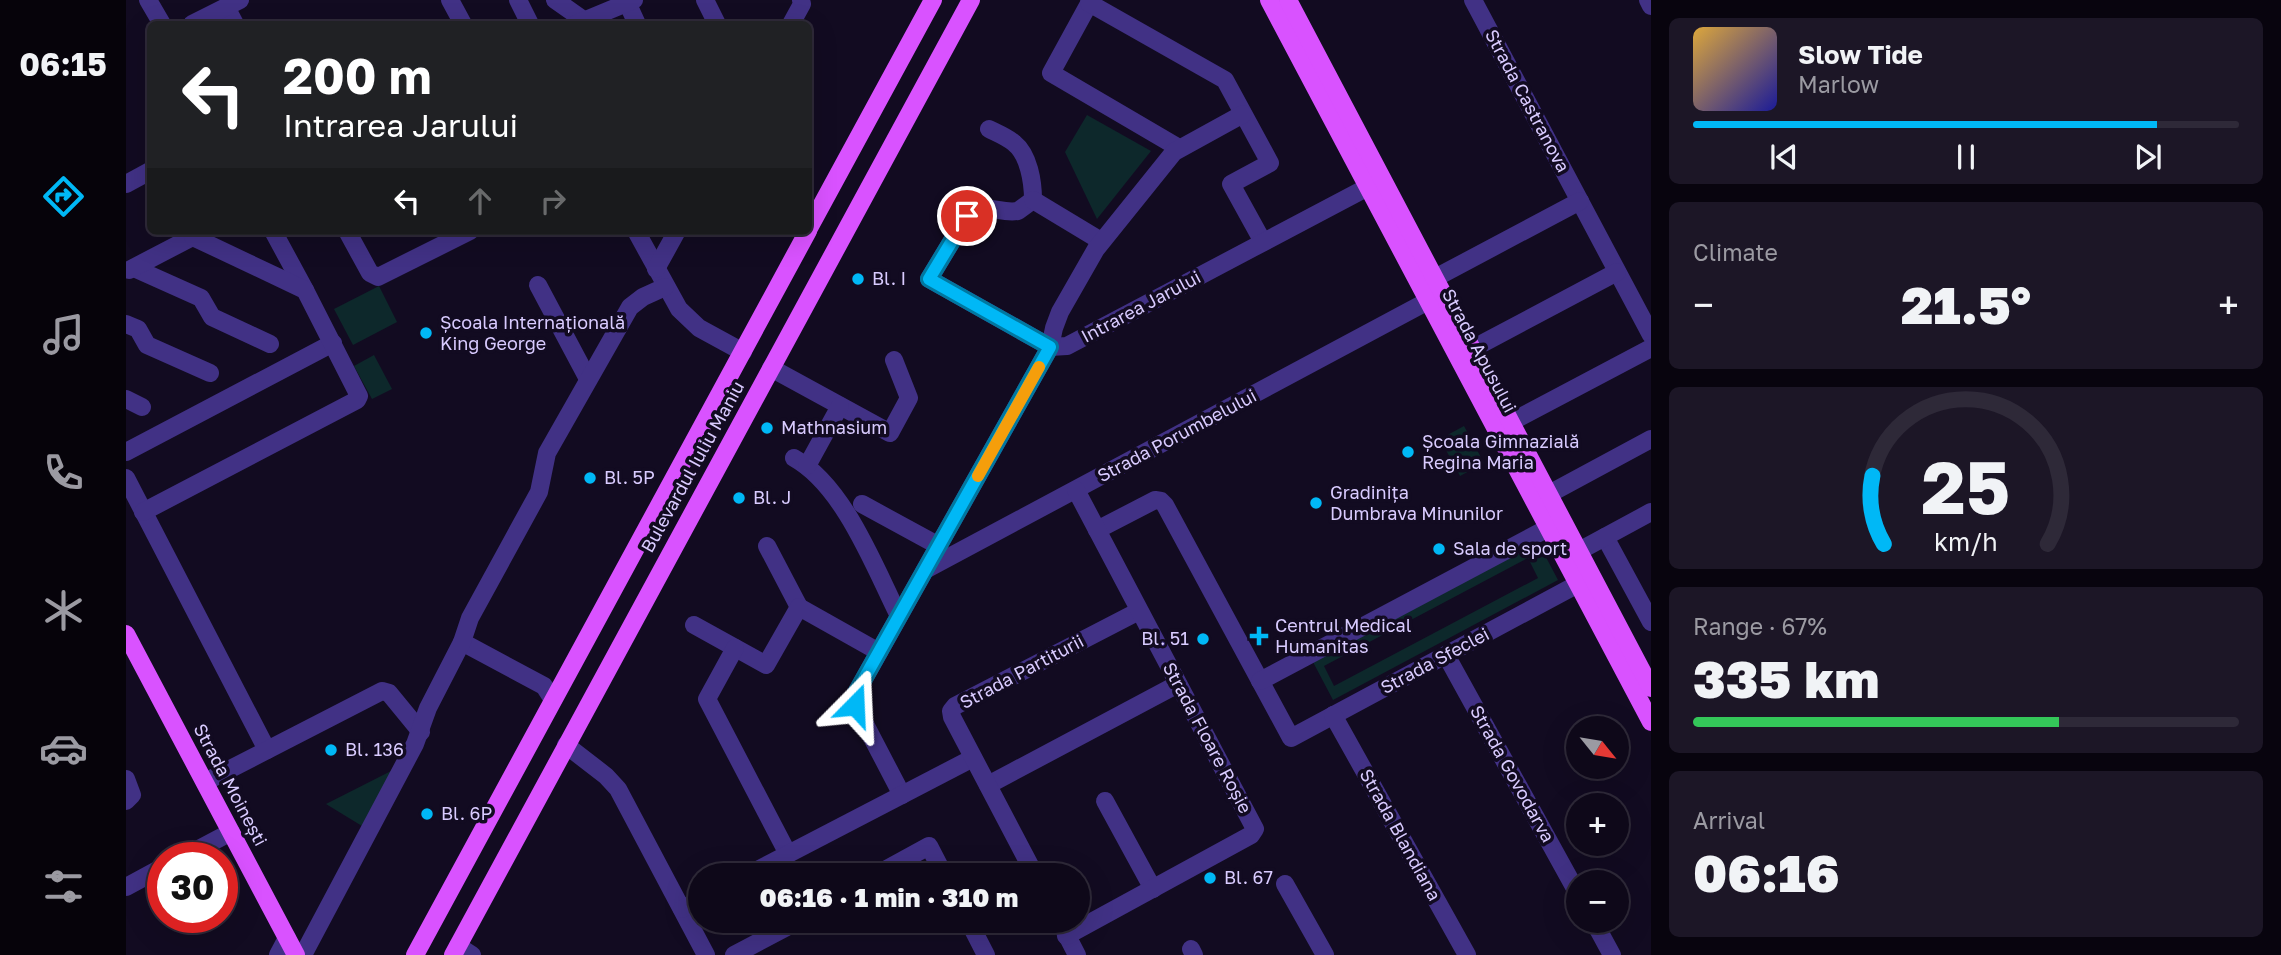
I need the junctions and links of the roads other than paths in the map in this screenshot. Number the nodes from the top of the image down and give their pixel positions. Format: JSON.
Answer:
{"nodes":[{"id":1,"x":148,"y":0,"type":"edge"},
{"id":2,"x":450,"y":0,"type":"edge"},
{"id":3,"x":518,"y":0,"type":"edge"},
{"id":4,"x":555,"y":0,"type":"edge"},
{"id":5,"x":705,"y":0,"type":"edge"},
{"id":6,"x":801,"y":0,"type":"edge"},
{"id":7,"x":933,"y":0,"type":"edge"},
{"id":8,"x":971,"y":0,"type":"edge"},
{"id":9,"x":1269,"y":0,"type":"edge"},
{"id":10,"x":1288,"y":0,"type":"edge"},
{"id":11,"x":1473,"y":0,"type":"edge"},
{"id":12,"x":1648,"y":0,"type":"edge"},
{"id":13,"x":629,"y":1,"type":"edge"},
{"id":14,"x":1090,"y":1,"type":"edge"},
{"id":15,"x":233,"y":4,"type":"edge"},
{"id":16,"x":1651,"y":6,"type":"edge"},
{"id":17,"x":160,"y":21,"type":"edge"},
{"id":18,"x":197,"y":21,"type":"edge"},
{"id":19,"x":461,"y":21,"type":"edge"},
{"id":20,"x":528,"y":21,"type":"edge"},
{"id":21,"x":579,"y":21,"type":"edge"},
{"id":22,"x":585,"y":21,"type":"edge"},
{"id":23,"x":636,"y":21,"type":"edge"},
{"id":24,"x":716,"y":21,"type":"edge"},
{"id":25,"x":793,"y":21,"type":"edge"},
{"id":26,"x":1243,"y":114,"type":"junction"},
{"id":27,"x":989,"y":129,"type":"dead end"},
{"id":28,"x":1180,"y":148,"type":"junction"},
{"id":29,"x":147,"y":173,"type":"edge"},
{"id":30,"x":126,"y":184,"type":"edge"},
{"id":31,"x":1367,"y":187,"type":"junction"},
{"id":32,"x":1033,"y":200,"type":"junction"},
{"id":33,"x":1580,"y":201,"type":"junction"},
{"id":34,"x":812,"y":224,"type":"edge"},
{"id":35,"x":197,"y":235,"type":"edge"},
{"id":36,"x":201,"y":235,"type":"edge"},
{"id":37,"x":275,"y":235,"type":"edge"},
{"id":38,"x":349,"y":235,"type":"edge"},
{"id":39,"x":462,"y":235,"type":"edge"},
{"id":40,"x":638,"y":235,"type":"edge"},
{"id":41,"x":675,"y":235,"type":"edge"},
{"id":42,"x":806,"y":235,"type":"edge"},
{"id":43,"x":1101,"y":241,"type":"junction"},
{"id":44,"x":1263,"y":242,"type":"junction"},
{"id":45,"x":656,"y":269,"type":"junction"},
{"id":46,"x":130,"y":270,"type":"edge"},
{"id":47,"x":1617,"y":272,"type":"junction"},
{"id":48,"x":538,"y":285,"type":"dead end"},
{"id":49,"x":665,"y":287,"type":"junction"},
{"id":50,"x":1428,"y":288,"type":"junction"},
{"id":51,"x":305,"y":290,"type":"junction"},
{"id":52,"x":126,"y":324,"type":"edge"},
{"id":53,"x":1651,"y":335,"type":"edge"},
{"id":54,"x":333,"y":343,"type":"junction"},
{"id":55,"x":270,"y":344,"type":"dead end"},
{"id":56,"x":1050,"y":347,"type":"junction"},
{"id":57,"x":1651,"y":348,"type":"edge"},
{"id":58,"x":743,"y":352,"type":"junction"},
{"id":59,"x":1465,"y":353,"type":"junction"},
{"id":60,"x":894,"y":360,"type":"dead end"},
{"id":61,"x":771,"y":368,"type":"junction"},
{"id":62,"x":210,"y":373,"type":"dead end"},
{"id":63,"x":589,"y":379,"type":"junction"},
{"id":64,"x":840,"y":406,"type":"junction"},
{"id":65,"x":1511,"y":422,"type":"junction"},
{"id":66,"x":1651,"y":439,"type":"edge"},
{"id":67,"x":126,"y":452,"type":"edge"},
{"id":68,"x":126,"y":478,"type":"edge"},
{"id":69,"x":1076,"y":490,"type":"junction"},
{"id":70,"x":1549,"y":494,"type":"junction"},
{"id":71,"x":862,"y":504,"type":"dead end"},
{"id":72,"x":143,"y":512,"type":"junction"},
{"id":73,"x":1651,"y":512,"type":"edge"},
{"id":74,"x":1548,"y":528,"type":"junction"},
{"id":75,"x":1097,"y":530,"type":"junction"},
{"id":76,"x":1605,"y":537,"type":"junction"},
{"id":77,"x":767,"y":546,"type":"dead end"},
{"id":78,"x":939,"y":546,"type":"junction"},
{"id":79,"x":1572,"y":554,"type":"junction"},
{"id":80,"x":925,"y":570,"type":"junction"},
{"id":81,"x":1585,"y":580,"type":"junction"},
{"id":82,"x":799,"y":607,"type":"junction"},
{"id":83,"x":1139,"y":611,"type":"junction"},
{"id":84,"x":899,"y":616,"type":"junction"},
{"id":85,"x":1651,"y":622,"type":"edge"},
{"id":86,"x":694,"y":625,"type":"dead end"},
{"id":87,"x":126,"y":634,"type":"edge"},
{"id":88,"x":462,"y":642,"type":"junction"},
{"id":89,"x":735,"y":648,"type":"junction"},
{"id":90,"x":879,"y":652,"type":"junction"},
{"id":91,"x":1447,"y":655,"type":"junction"},
{"id":92,"x":1259,"y":681,"type":"junction"},
{"id":93,"x":1178,"y":684,"type":"junction"},
{"id":94,"x":1651,"y":688,"type":"edge"},
{"id":95,"x":553,"y":701,"type":"junction"},
{"id":96,"x":1333,"y":715,"type":"junction"},
{"id":97,"x":582,"y":716,"type":"junction"},
{"id":98,"x":1650,"y":717,"type":"edge"},
{"id":99,"x":421,"y":732,"type":"junction"},
{"id":100,"x":566,"y":745,"type":"junction"},
{"id":101,"x":267,"y":750,"type":"junction"},
{"id":102,"x":973,"y":758,"type":"junction"},
{"id":103,"x":126,"y":779,"type":"edge"},
{"id":104,"x":205,"y":782,"type":"junction"},
{"id":105,"x":988,"y":785,"type":"junction"},
{"id":106,"x":902,"y":795,"type":"junction"},
{"id":107,"x":126,"y":801,"type":"edge"},
{"id":108,"x":1105,"y":801,"type":"dead end"},
{"id":109,"x":231,"y":832,"type":"junction"},
{"id":110,"x":212,"y":842,"type":"edge"},
{"id":111,"x":788,"y":854,"type":"junction"},
{"id":112,"x":771,"y":863,"type":"edge"},
{"id":113,"x":898,"y":863,"type":"edge"},
{"id":114,"x":938,"y":863,"type":"edge"},
{"id":115,"x":1029,"y":863,"type":"edge"},
{"id":116,"x":1566,"y":872,"type":"edge"},
{"id":117,"x":147,"y":876,"type":"edge"},
{"id":118,"x":1285,"y":884,"type":"dead end"},
{"id":119,"x":126,"y":887,"type":"edge"},
{"id":120,"x":1153,"y":889,"type":"junction"},
{"id":121,"x":688,"y":906,"type":"edge"},
{"id":122,"x":682,"y":909,"type":"junction"},
{"id":123,"x":1090,"y":916,"type":"edge"},
{"id":124,"x":775,"y":933,"type":"edge"},
{"id":125,"x":975,"y":933,"type":"edge"},
{"id":126,"x":1066,"y":933,"type":"edge"},
{"id":127,"x":1600,"y":933,"type":"edge"},
{"id":128,"x":287,"y":938,"type":"junction"},
{"id":129,"x":461,"y":952,"type":"edge"},
{"id":130,"x":278,"y":955,"type":"edge"},
{"id":131,"x":296,"y":955,"type":"edge"},
{"id":132,"x":303,"y":955,"type":"edge"},
{"id":133,"x":415,"y":955,"type":"edge"},
{"id":134,"x":706,"y":955,"type":"edge"},
{"id":135,"x":734,"y":955,"type":"edge"},
{"id":136,"x":986,"y":955,"type":"edge"},
{"id":137,"x":1077,"y":955,"type":"edge"},
{"id":138,"x":1325,"y":955,"type":"edge"},
{"id":139,"x":1467,"y":955,"type":"edge"},
{"id":140,"x":1612,"y":955,"type":"edge"}],
"edges":[{"from":1,"to":17,"type":"street"},
{"from":2,"to":19,"type":"street"},
{"from":3,"to":20,"type":"street"},
{"from":4,"to":21,"type":"street"},
{"from":5,"to":24,"type":"street"},
{"from":6,"to":25,"type":"street"},
{"from":7,"to":34,"type":"main road","name":"Bulevardul Iuliu Maniu"},
{"from":8,"to":61,"type":"main road","name":"Bulevardul Iuliu Maniu"},
{"from":9,"to":31,"type":"main road","name":"Strada Apusului"},
{"from":10,"to":50,"type":"main road","name":"Strada Apusului"},
{"from":11,"to":33,"type":"street","name":"Strada Castranova"},
{"from":12,"to":16,"type":"street"},
{"from":13,"to":22,"type":"street"},
{"from":13,"to":23,"type":"street"},
{"from":14,"to":26,"type":"street"},
{"from":14,"to":28,"type":"street"},
{"from":15,"to":18,"type":"street"},
{"from":26,"to":28,"type":"street"},
{"from":26,"to":44,"type":"street"},
{"from":27,"to":32,"type":"street"},
{"from":28,"to":43,"type":"street"},
{"from":29,"to":30,"type":"street"},
{"from":31,"to":44,"type":"street","name":"Intrarea Jarului"},
{"from":31,"to":50,"type":"main road","name":"Strada Apusului"},
{"from":32,"to":43,"type":"street"},
{"from":32,"to":56,"type":"street"},
{"from":33,"to":47,"type":"street","name":"Strada Castranova"},
{"from":33,"to":50,"type":"street"},
{"from":35,"to":46,"type":"street"},
{"from":36,"to":51,"type":"street"},
{"from":37,"to":51,"type":"street"},
{"from":38,"to":39,"type":"street"},
{"from":40,"to":45,"type":"street"},
{"from":41,"to":45,"type":"street"},
{"from":42,"to":58,"type":"main road","name":"Bulevardul Iuliu Maniu"},
{"from":43,"to":56,"type":"street"},
{"from":44,"to":56,"type":"street","name":"Intrarea Jarului"},
{"from":45,"to":49,"type":"street"},
{"from":46,"to":55,"type":"street"},
{"from":47,"to":53,"type":"street","name":"Strada Castranova"},
{"from":47,"to":59,"type":"street"},
{"from":48,"to":63,"type":"street"},
{"from":49,"to":58,"type":"street"},
{"from":49,"to":63,"type":"street"},
{"from":50,"to":59,"type":"main road","name":"Strada Apusului"},
{"from":50,"to":69,"type":"street","name":"Strada Porumbelului"},
{"from":51,"to":54,"type":"street"},
{"from":52,"to":62,"type":"street"},
{"from":54,"to":67,"type":"street"},
{"from":54,"to":72,"type":"street"},
{"from":56,"to":78,"type":"street"},
{"from":57,"to":65,"type":"street"},
{"from":58,"to":61,"type":"main road"},
{"from":58,"to":95,"type":"main road","name":"Bulevardul Iuliu Maniu"},
{"from":59,"to":65,"type":"main road","name":"Strada Apusului"},
{"from":59,"to":74,"type":"main road","name":"Strada Apusului"},
{"from":60,"to":64,"type":"street"},
{"from":61,"to":64,"type":"street"},
{"from":61,"to":97,"type":"main road","name":"Bulevardul Iuliu Maniu"},
{"from":63,"to":88,"type":"street"},
{"from":64,"to":84,"type":"street"},
{"from":65,"to":70,"type":"main road","name":"Strada Apusului"},
{"from":66,"to":70,"type":"street"},
{"from":68,"to":72,"type":"street"},
{"from":69,"to":75,"type":"street","name":"Strada Floare Roșie"},
{"from":69,"to":80,"type":"street","name":"Strada Porumbelului"},
{"from":70,"to":79,"type":"main road","name":"Strada Apusului"},
{"from":71,"to":78,"type":"street"},
{"from":72,"to":101,"type":"street"},
{"from":73,"to":76,"type":"street"},
{"from":74,"to":79,"type":"main road","name":"Strada Apusului"},
{"from":74,"to":92,"type":"street"},
{"from":75,"to":83,"type":"street","name":"Strada Floare Roșie"},
{"from":75,"to":92,"type":"street"},
{"from":76,"to":79,"type":"street"},
{"from":76,"to":85,"type":"street"},
{"from":77,"to":82,"type":"street"},
{"from":78,"to":80,"type":"street"},
{"from":79,"to":81,"type":"main road","name":"Strada Apusului"},
{"from":80,"to":84,"type":"street"},
{"from":81,"to":91,"type":"street","name":"Strada Sfeclei"},
{"from":81,"to":94,"type":"main road","name":"Strada Apusului"},
{"from":81,"to":98,"type":"main road","name":"Strada Apusului"},
{"from":82,"to":89,"type":"street"},
{"from":82,"to":90,"type":"street"},
{"from":83,"to":93,"type":"street","name":"Strada Floare Roșie"},
{"from":83,"to":102,"type":"street","name":"Strada Partiturii"},
{"from":84,"to":90,"type":"street"},
{"from":86,"to":89,"type":"street"},
{"from":87,"to":104,"type":"main road","name":"Strada Moinești"},
{"from":88,"to":95,"type":"street"},
{"from":88,"to":99,"type":"street"},
{"from":89,"to":111,"type":"street"},
{"from":90,"to":106,"type":"street"},
{"from":91,"to":96,"type":"street","name":"Strada Sfeclei"},
{"from":91,"to":116,"type":"street","name":"Strada Govodarva"},
{"from":92,"to":96,"type":"street","name":"Strada Sfeclei"},
{"from":93,"to":105,"type":"street"},
{"from":93,"to":120,"type":"street","name":"Strada Floare Roșie"},
{"from":95,"to":97,"type":"main road"},
{"from":95,"to":133,"type":"main road","name":"Bulevardul Iuliu Maniu"},
{"from":96,"to":139,"type":"street","name":"Strada Blandiana"},
{"from":97,"to":100,"type":"main road","name":"Bulevardul Iuliu Maniu"},
{"from":99,"to":101,"type":"street"},
{"from":99,"to":132,"type":"street"},
{"from":100,"to":122,"type":"street"},
{"from":100,"to":129,"type":"main road","name":"Bulevardul Iuliu Maniu"},
{"from":101,"to":104,"type":"street"},
{"from":102,"to":105,"type":"street","name":"Strada Partiturii"},
{"from":102,"to":106,"type":"street"},
{"from":103,"to":107,"type":"street"},
{"from":104,"to":109,"type":"main road","name":"Strada Moinești"},
{"from":105,"to":115,"type":"street","name":"Strada Partiturii"},
{"from":106,"to":111,"type":"street"},
{"from":108,"to":120,"type":"street"},
{"from":109,"to":110,"type":"street"},
{"from":109,"to":128,"type":"main road","name":"Strada Moinești"},
{"from":111,"to":112,"type":"street"},
{"from":113,"to":114,"type":"street"},
{"from":117,"to":119,"type":"street"},
{"from":118,"to":138,"type":"street"},
{"from":120,"to":123,"type":"street","name":"Strada Floare Roșie"},
{"from":121,"to":122,"type":"street"},
{"from":122,"to":134,"type":"street"},
{"from":124,"to":135,"type":"street"},
{"from":125,"to":136,"type":"street"},
{"from":126,"to":137,"type":"street"},
{"from":127,"to":140,"type":"street"},
{"from":128,"to":130,"type":"street"},
{"from":128,"to":131,"type":"main road","name":"Strada Moinești"}]}
